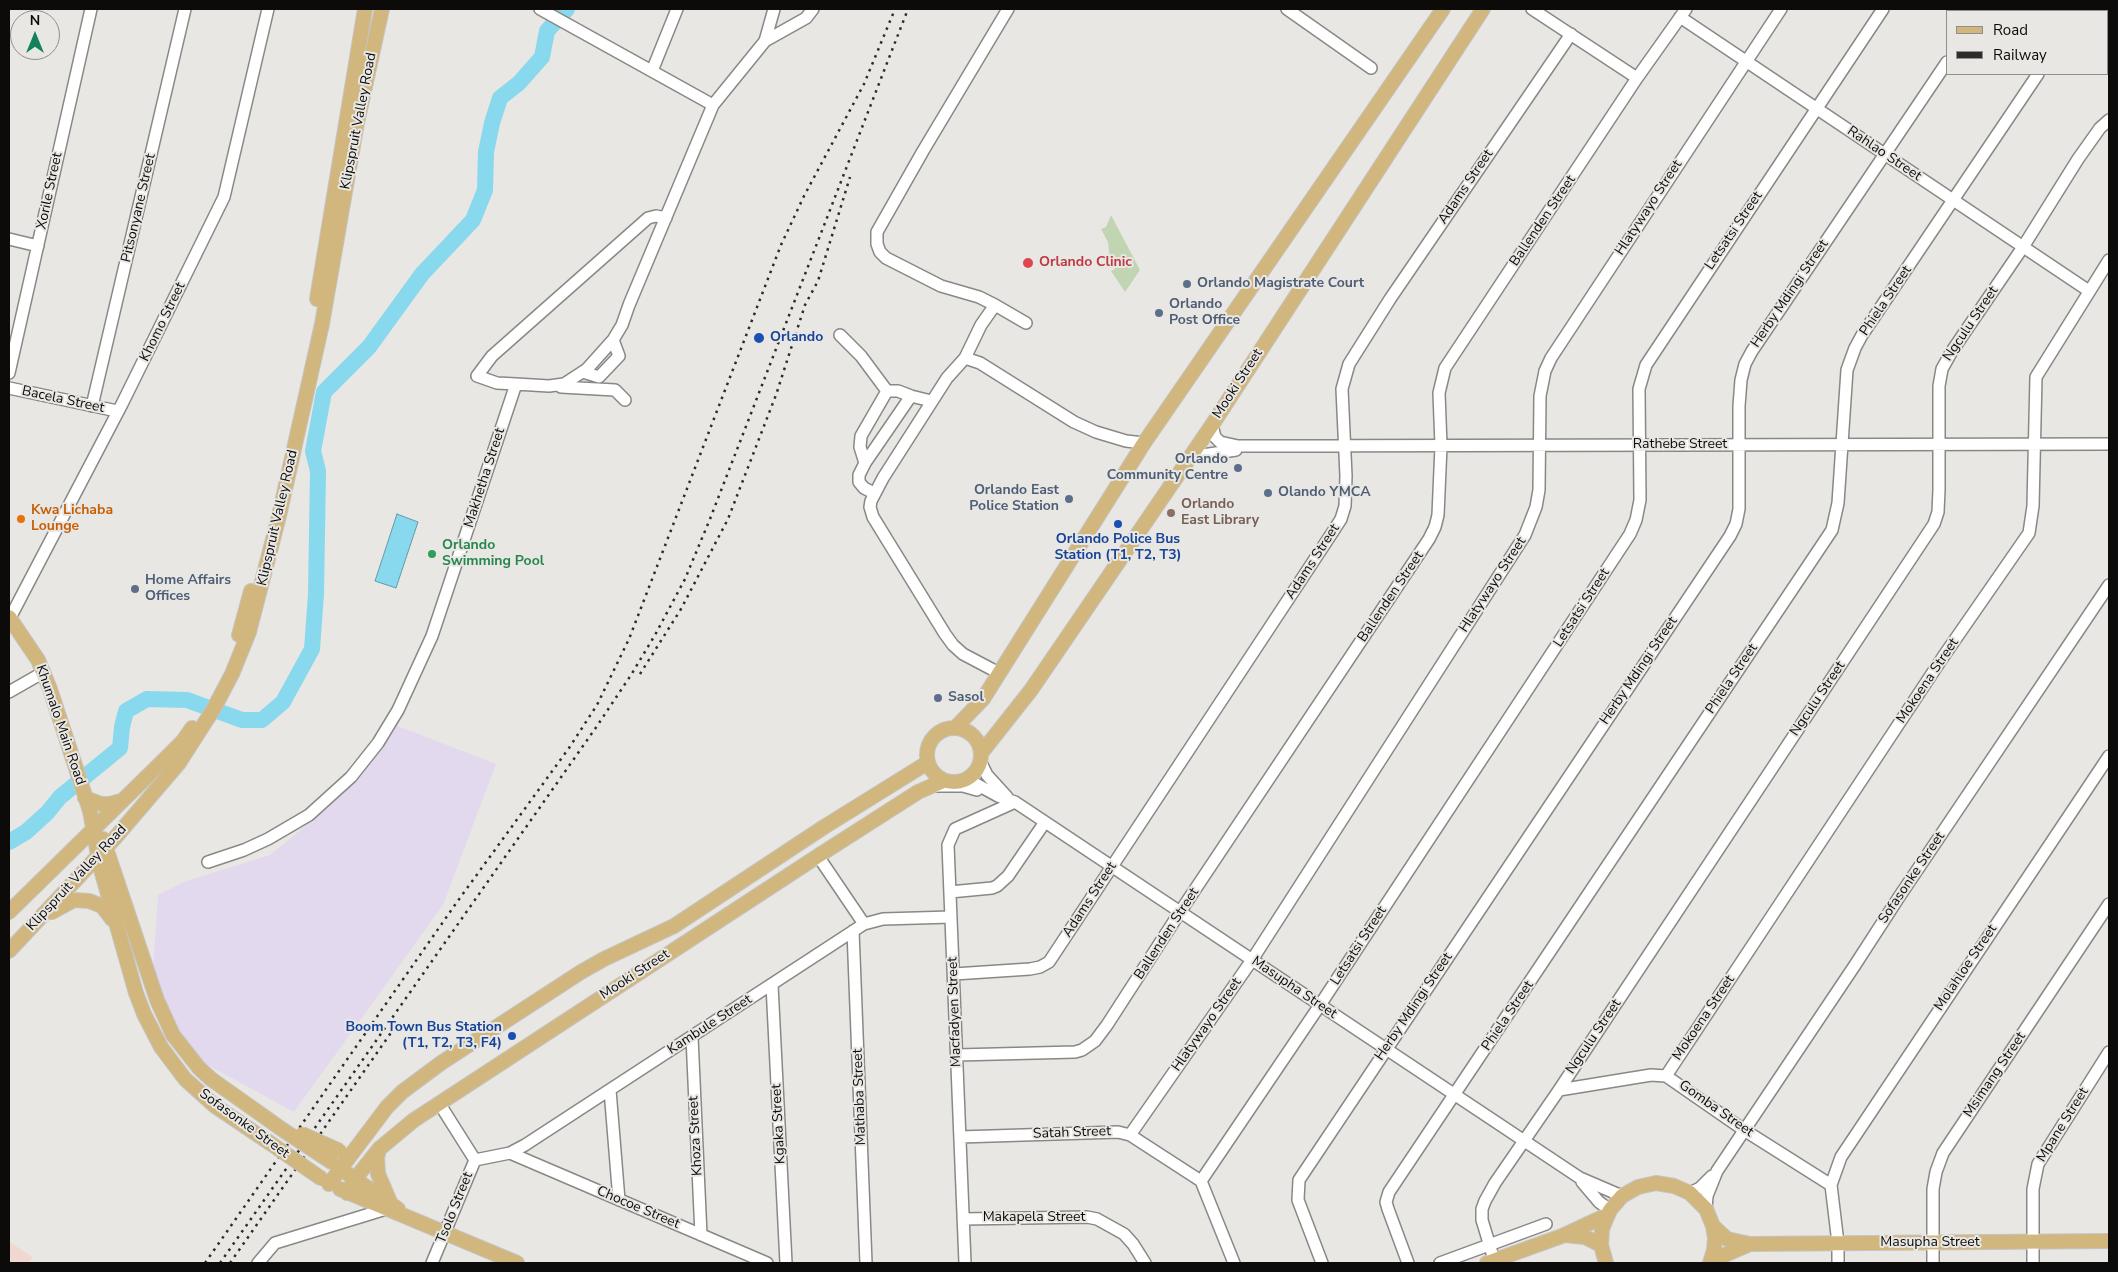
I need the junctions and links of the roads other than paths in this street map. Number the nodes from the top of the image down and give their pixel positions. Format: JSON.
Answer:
{"nodes":[{"id":1,"x":91,"y":9,"type":"edge"},
{"id":2,"x":185,"y":9,"type":"edge"},
{"id":3,"x":268,"y":9,"type":"edge"},
{"id":4,"x":382,"y":9,"type":"edge"},
{"id":5,"x":541,"y":9,"type":"edge"},
{"id":6,"x":677,"y":9,"type":"edge"},
{"id":7,"x":774,"y":9,"type":"edge"},
{"id":8,"x":813,"y":9,"type":"edge"},
{"id":9,"x":1008,"y":9,"type":"edge"},
{"id":10,"x":1287,"y":9,"type":"edge"},
{"id":11,"x":1443,"y":9,"type":"edge"},
{"id":12,"x":1483,"y":9,"type":"edge"},
{"id":13,"x":1532,"y":9,"type":"edge"},
{"id":14,"x":1780,"y":9,"type":"edge"},
{"id":15,"x":1883,"y":9,"type":"edge"},
{"id":16,"x":364,"y":12,"type":"edge"},
{"id":17,"x":1683,"y":13,"type":"edge"},
{"id":18,"x":1571,"y":34,"type":"junction"},
{"id":19,"x":765,"y":41,"type":"junction"},
{"id":20,"x":1746,"y":61,"type":"junction"},
{"id":21,"x":1946,"y":63,"type":"edge"},
{"id":22,"x":1371,"y":68,"type":"dead end"},
{"id":23,"x":652,"y":71,"type":"junction"},
{"id":24,"x":2037,"y":75,"type":"edge"},
{"id":25,"x":1638,"y":78,"type":"junction"},
{"id":26,"x":713,"y":105,"type":"junction"},
{"id":27,"x":1817,"y":109,"type":"junction"},
{"id":28,"x":2109,"y":120,"type":"edge"},
{"id":29,"x":1884,"y":154,"type":"junction"},
{"id":30,"x":1954,"y":200,"type":"junction"},
{"id":31,"x":666,"y":218,"type":"junction"},
{"id":32,"x":9,"y":239,"type":"edge"},
{"id":33,"x":38,"y":246,"type":"junction"},
{"id":34,"x":2023,"y":247,"type":"junction"},
{"id":35,"x":2109,"y":260,"type":"edge"},
{"id":36,"x":2089,"y":291,"type":"junction"},
{"id":37,"x":995,"y":305,"type":"junction"},
{"id":38,"x":1026,"y":323,"type":"dead end"},
{"id":39,"x":840,"y":335,"type":"dead end"},
{"id":40,"x":964,"y":358,"type":"junction"},
{"id":41,"x":9,"y":374,"type":"edge"},
{"id":42,"x":516,"y":384,"type":"junction"},
{"id":43,"x":549,"y":386,"type":"junction"},
{"id":44,"x":9,"y":388,"type":"edge"},
{"id":45,"x":887,"y":391,"type":"junction"},
{"id":46,"x":911,"y":396,"type":"junction"},
{"id":47,"x":625,"y":400,"type":"dead end"},
{"id":48,"x":932,"y":401,"type":"junction"},
{"id":49,"x":92,"y":406,"type":"junction"},
{"id":50,"x":117,"y":412,"type":"junction"},
{"id":51,"x":1212,"y":425,"type":"junction"},
{"id":52,"x":1126,"y":441,"type":"junction"},
{"id":53,"x":1144,"y":443,"type":"junction"},
{"id":54,"x":1842,"y":444,"type":"junction"},
{"id":55,"x":1938,"y":444,"type":"junction"},
{"id":56,"x":2033,"y":444,"type":"junction"},
{"id":57,"x":2109,"y":444,"type":"edge"},
{"id":58,"x":1539,"y":445,"type":"junction"},
{"id":59,"x":1639,"y":445,"type":"junction"},
{"id":60,"x":1739,"y":445,"type":"junction"},
{"id":61,"x":1250,"y":446,"type":"junction"},
{"id":62,"x":1344,"y":446,"type":"junction"},
{"id":63,"x":1441,"y":446,"type":"junction"},
{"id":64,"x":1136,"y":456,"type":"junction"},
{"id":65,"x":1189,"y":457,"type":"junction"},
{"id":66,"x":865,"y":463,"type":"junction"},
{"id":67,"x":874,"y":493,"type":"junction"},
{"id":68,"x":2109,"y":585,"type":"edge"},
{"id":69,"x":9,"y":617,"type":"edge"},
{"id":70,"x":44,"y":672,"type":"junction"},
{"id":71,"x":228,"y":672,"type":"junction"},
{"id":72,"x":999,"y":673,"type":"junction"},
{"id":73,"x":9,"y":692,"type":"edge"},
{"id":74,"x":198,"y":726,"type":"junction"},
{"id":75,"x":955,"y":728,"type":"junction"},
{"id":76,"x":2109,"y":756,"type":"edge"},
{"id":77,"x":981,"y":757,"type":"junction"},
{"id":78,"x":927,"y":758,"type":"junction"},
{"id":79,"x":179,"y":763,"type":"junction"},
{"id":80,"x":967,"y":779,"type":"junction"},
{"id":81,"x":937,"y":784,"type":"junction"},
{"id":82,"x":85,"y":798,"type":"junction"},
{"id":83,"x":1007,"y":799,"type":"junction"},
{"id":84,"x":121,"y":801,"type":"junction"},
{"id":85,"x":1045,"y":822,"type":"junction"},
{"id":86,"x":95,"y":828,"type":"junction"},
{"id":87,"x":74,"y":847,"type":"junction"},
{"id":88,"x":102,"y":851,"type":"junction"},
{"id":89,"x":818,"y":856,"type":"junction"},
{"id":90,"x":208,"y":862,"type":"dead end"},
{"id":91,"x":1111,"y":866,"type":"junction"},
{"id":92,"x":116,"y":874,"type":"junction"},
{"id":93,"x":950,"y":892,"type":"junction"},
{"id":94,"x":2109,"y":904,"type":"edge"},
{"id":95,"x":9,"y":912,"type":"edge"},
{"id":96,"x":1180,"y":912,"type":"junction"},
{"id":97,"x":951,"y":916,"type":"junction"},
{"id":98,"x":864,"y":924,"type":"junction"},
{"id":99,"x":853,"y":931,"type":"junction"},
{"id":100,"x":26,"y":933,"type":"junction"},
{"id":101,"x":119,"y":933,"type":"junction"},
{"id":102,"x":9,"y":951,"type":"edge"},
{"id":103,"x":1252,"y":960,"type":"junction"},
{"id":104,"x":954,"y":974,"type":"junction"},
{"id":105,"x":772,"y":985,"type":"junction"},
{"id":106,"x":1320,"y":1005,"type":"junction"},
{"id":107,"x":692,"y":1037,"type":"junction"},
{"id":108,"x":1386,"y":1049,"type":"junction"},
{"id":109,"x":2109,"y":1052,"type":"edge"},
{"id":110,"x":957,"y":1055,"type":"junction"},
{"id":111,"x":1666,"y":1076,"type":"junction"},
{"id":112,"x":610,"y":1090,"type":"junction"},
{"id":113,"x":1559,"y":1090,"type":"junction"},
{"id":114,"x":1455,"y":1095,"type":"junction"},
{"id":115,"x":439,"y":1103,"type":"junction"},
{"id":116,"x":1744,"y":1130,"type":"junction"},
{"id":117,"x":1130,"y":1135,"type":"junction"},
{"id":118,"x":960,"y":1137,"type":"junction"},
{"id":119,"x":1524,"y":1141,"type":"junction"},
{"id":120,"x":379,"y":1148,"type":"junction"},
{"id":121,"x":510,"y":1153,"type":"junction"},
{"id":122,"x":342,"y":1159,"type":"junction"},
{"id":123,"x":475,"y":1160,"type":"junction"},
{"id":124,"x":1717,"y":1171,"type":"junction"},
{"id":125,"x":1580,"y":1178,"type":"junction"},
{"id":126,"x":355,"y":1179,"type":"junction"},
{"id":127,"x":326,"y":1181,"type":"junction"},
{"id":128,"x":1201,"y":1181,"type":"junction"},
{"id":129,"x":1831,"y":1185,"type":"junction"},
{"id":130,"x":347,"y":1193,"type":"junction"},
{"id":131,"x":1690,"y":1193,"type":"junction"},
{"id":132,"x":1622,"y":1196,"type":"junction"},
{"id":133,"x":619,"y":1200,"type":"junction"},
{"id":134,"x":388,"y":1206,"type":"junction"},
{"id":135,"x":1706,"y":1209,"type":"junction"},
{"id":136,"x":1608,"y":1213,"type":"junction"},
{"id":137,"x":963,"y":1219,"type":"junction"},
{"id":138,"x":1546,"y":1224,"type":"dead end"},
{"id":139,"x":1713,"y":1226,"type":"junction"},
{"id":140,"x":445,"y":1233,"type":"junction"},
{"id":141,"x":701,"y":1235,"type":"junction"},
{"id":142,"x":1562,"y":1236,"type":"junction"},
{"id":143,"x":1932,"y":1242,"type":"junction"},
{"id":144,"x":2034,"y":1242,"type":"junction"},
{"id":145,"x":2109,"y":1242,"type":"edge"},
{"id":146,"x":1838,"y":1243,"type":"junction"},
{"id":147,"x":1750,"y":1244,"type":"junction"},
{"id":148,"x":1488,"y":1245,"type":"junction"},
{"id":149,"x":1601,"y":1245,"type":"junction"},
{"id":150,"x":1492,"y":1262,"type":"edge"},
{"id":151,"x":1711,"y":1262,"type":"edge"},
{"id":152,"x":258,"y":1263,"type":"edge"},
{"id":153,"x":432,"y":1263,"type":"edge"},
{"id":154,"x":517,"y":1263,"type":"edge"},
{"id":155,"x":767,"y":1263,"type":"edge"},
{"id":156,"x":786,"y":1263,"type":"edge"},
{"id":157,"x":866,"y":1263,"type":"edge"},
{"id":158,"x":965,"y":1263,"type":"edge"},
{"id":159,"x":1145,"y":1263,"type":"edge"},
{"id":160,"x":1234,"y":1263,"type":"edge"},
{"id":161,"x":1322,"y":1263,"type":"edge"},
{"id":162,"x":1408,"y":1263,"type":"edge"},
{"id":163,"x":1440,"y":1263,"type":"edge"},
{"id":164,"x":1606,"y":1263,"type":"edge"},
{"id":165,"x":1838,"y":1263,"type":"edge"},
{"id":166,"x":1933,"y":1263,"type":"edge"},
{"id":167,"x":2033,"y":1263,"type":"edge"}],
"edges":[{"from":1,"to":33,"type":"street","name":"Xorile Street"},
{"from":2,"to":49,"type":"street","name":"Pitsonyane Street"},
{"from":3,"to":50,"type":"street","name":"Khomo Street"},
{"from":4,"to":71,"type":"main road","name":"Klipspruit Valley Road"},
{"from":5,"to":23,"type":"street"},
{"from":6,"to":23,"type":"street"},
{"from":7,"to":19,"type":"street"},
{"from":8,"to":19,"type":"street"},
{"from":9,"to":37,"type":"street"},
{"from":10,"to":22,"type":"street"},
{"from":11,"to":53,"type":"main road"},
{"from":12,"to":51,"type":"main road","name":"Mooki Street"},
{"from":13,"to":18,"type":"street"},
{"from":14,"to":20,"type":"street","name":"Hlatywayo Street"},
{"from":15,"to":27,"type":"street","name":"Letsatsi Street"},
{"from":16,"to":71,"type":"main road","name":"Klipspruit Valley Road"},
{"from":17,"to":20,"type":"street","name":"Rahlao Street"},
{"from":17,"to":25,"type":"street","name":"Ballenden Street"},
{"from":18,"to":25,"type":"street"},
{"from":18,"to":62,"type":"street","name":"Adams Street"},
{"from":19,"to":26,"type":"street"},
{"from":20,"to":27,"type":"street","name":"Rahlao Street"},
{"from":20,"to":58,"type":"street","name":"Hlatywayo Street"},
{"from":21,"to":29,"type":"street","name":"Herby Mdingi Street"},
{"from":23,"to":26,"type":"street"},
{"from":24,"to":30,"type":"street","name":"Phiela Street"},
{"from":25,"to":63,"type":"street","name":"Ballenden Street"},
{"from":26,"to":31,"type":"street"},
{"from":27,"to":29,"type":"street","name":"Rahlao Street"},
{"from":27,"to":59,"type":"street","name":"Letsatsi Street"},
{"from":28,"to":34,"type":"street","name":"Ngculu Street"},
{"from":29,"to":30,"type":"street","name":"Rahlao Street"},
{"from":29,"to":60,"type":"street","name":"Herby Mdingi Street"},
{"from":30,"to":34,"type":"street","name":"Rahlao Street"},
{"from":30,"to":54,"type":"street","name":"Phiela Street"},
{"from":31,"to":42,"type":"street"},
{"from":31,"to":43,"type":"street"},
{"from":32,"to":33,"type":"street"},
{"from":33,"to":41,"type":"street","name":"Xorile Street"},
{"from":34,"to":36,"type":"street","name":"Rahlao Street"},
{"from":34,"to":55,"type":"street","name":"Ngculu Street"},
{"from":35,"to":36,"type":"street","name":"Mokoena Street"},
{"from":36,"to":56,"type":"street","name":"Mokoena Street"},
{"from":37,"to":38,"type":"street"},
{"from":37,"to":40,"type":"street"},
{"from":39,"to":45,"type":"street"},
{"from":40,"to":48,"type":"street"},
{"from":40,"to":52,"type":"street"},
{"from":42,"to":43,"type":"street"},
{"from":42,"to":90,"type":"street","name":"Makhetha Street"},
{"from":43,"to":47,"type":"street"},
{"from":44,"to":49,"type":"street","name":"Bacela Street"},
{"from":45,"to":46,"type":"street"},
{"from":45,"to":66,"type":"street"},
{"from":46,"to":48,"type":"street"},
{"from":46,"to":66,"type":"street"},
{"from":48,"to":67,"type":"street"},
{"from":49,"to":50,"type":"street","name":"Bacela Street"},
{"from":50,"to":69,"type":"street","name":"Khomo Street"},
{"from":51,"to":61,"type":"street","name":"Rathebe Street"},
{"from":51,"to":65,"type":"main road","name":"Mooki Street"},
{"from":52,"to":53,"type":"street"},
{"from":52,"to":64,"type":"street"},
{"from":53,"to":64,"type":"main road"},
{"from":54,"to":55,"type":"street","name":"Rathebe Street"},
{"from":54,"to":60,"type":"street","name":"Rathebe Street"},
{"from":54,"to":114,"type":"street","name":"Phiela Street"},
{"from":55,"to":56,"type":"street","name":"Rathebe Street"},
{"from":55,"to":113,"type":"street","name":"Ngculu Street"},
{"from":56,"to":57,"type":"street","name":"Rathebe Street"},
{"from":56,"to":111,"type":"street","name":"Mokoena Street"},
{"from":58,"to":59,"type":"street","name":"Rathebe Street"},
{"from":58,"to":63,"type":"street","name":"Rathebe Street"},
{"from":58,"to":103,"type":"street","name":"Hlatywayo Street"},
{"from":59,"to":60,"type":"street","name":"Rathebe Street"},
{"from":59,"to":106,"type":"street","name":"Letsatsi Street"},
{"from":60,"to":108,"type":"street","name":"Herby Mdingi Street"},
{"from":61,"to":62,"type":"street","name":"Rathebe Street"},
{"from":61,"to":65,"type":"street","name":"Rathebe Street"},
{"from":62,"to":63,"type":"street","name":"Rathebe Street"},
{"from":62,"to":91,"type":"street","name":"Adams Street"},
{"from":63,"to":96,"type":"street","name":"Ballenden Street"},
{"from":64,"to":72,"type":"main road"},
{"from":65,"to":77,"type":"main road","name":"Mooki Street"},
{"from":66,"to":67,"type":"street"},
{"from":67,"to":72,"type":"street"},
{"from":68,"to":116,"type":"street","name":"Sofasonke Street"},
{"from":69,"to":70,"type":"main road","name":"Khumalo Main Road"},
{"from":70,"to":73,"type":"street"},
{"from":70,"to":82,"type":"main road","name":"Khumalo Main Road"},
{"from":71,"to":74,"type":"main road","name":"Klipspruit Valley Road"},
{"from":72,"to":75,"type":"main road"},
{"from":74,"to":79,"type":"main road","name":"Klipspruit Valley Road"},
{"from":74,"to":84,"type":"main road","name":"Klipspruit Valley Road"},
{"from":75,"to":77,"type":"main road"},
{"from":75,"to":78,"type":"main road"},
{"from":76,"to":129,"type":"street","name":"Molahloe Street"},
{"from":77,"to":80,"type":"main road"},
{"from":77,"to":83,"type":"street","name":"Masupha Street"},
{"from":78,"to":81,"type":"main road"},
{"from":78,"to":122,"type":"main road","name":"Mooki Street"},
{"from":79,"to":88,"type":"main road","name":"Klipspruit Valley Road"},
{"from":79,"to":92,"type":"main road"},
{"from":80,"to":81,"type":"main road"},
{"from":80,"to":83,"type":"street","name":"Masupha Street"},
{"from":81,"to":83,"type":"street"},
{"from":81,"to":89,"type":"main road","name":"Mooki Street"},
{"from":82,"to":84,"type":"main road"},
{"from":82,"to":86,"type":"main road","name":"Khumalo Main Road"},
{"from":82,"to":87,"type":"main road"},
{"from":83,"to":85,"type":"street","name":"Masupha Street"},
{"from":83,"to":93,"type":"street","name":"Macfadyen Street"},
{"from":84,"to":86,"type":"main road","name":"Klipspruit Valley Road"},
{"from":85,"to":91,"type":"street","name":"Masupha Street"},
{"from":85,"to":93,"type":"street"},
{"from":86,"to":87,"type":"main road","name":"Klipspruit Valley Road"},
{"from":86,"to":88,"type":"main road","name":"Sofasonke Street"},
{"from":87,"to":95,"type":"main road","name":"Klipspruit Valley Road"},
{"from":88,"to":92,"type":"main road","name":"Sofasonke Street"},
{"from":88,"to":100,"type":"main road","name":"Klipspruit Valley Road"},
{"from":88,"to":101,"type":"main road","name":"Sofasonke Street"},
{"from":89,"to":98,"type":"street"},
{"from":89,"to":115,"type":"main road","name":"Mooki Street"},
{"from":91,"to":96,"type":"street","name":"Masupha Street"},
{"from":91,"to":104,"type":"street","name":"Adams Street"},
{"from":92,"to":122,"type":"main road","name":"Sofasonke Street","bridge":true},
{"from":93,"to":97,"type":"street","name":"Macfadyen Street"},
{"from":94,"to":143,"type":"street","name":"Msimang Street"},
{"from":96,"to":103,"type":"street","name":"Masupha Street"},
{"from":96,"to":110,"type":"street","name":"Ballenden Street"},
{"from":97,"to":98,"type":"street","name":"Kambule Street"},
{"from":97,"to":104,"type":"street","name":"Macfadyen Street"},
{"from":98,"to":99,"type":"street","name":"Kambule Street"},
{"from":99,"to":105,"type":"street","name":"Kambule Street"},
{"from":99,"to":157,"type":"street","name":"Mathaba Street"},
{"from":100,"to":101,"type":"main road"},
{"from":100,"to":102,"type":"main road","name":"Klipspruit Valley Road"},
{"from":101,"to":127,"type":"main road","name":"Sofasonke Street","bridge":true},
{"from":103,"to":106,"type":"street","name":"Masupha Street"},
{"from":103,"to":117,"type":"street","name":"Hlatywayo Street"},
{"from":104,"to":110,"type":"street","name":"Macfadyen Street"},
{"from":105,"to":107,"type":"street","name":"Kambule Street"},
{"from":105,"to":156,"type":"street","name":"Kgaka Street"},
{"from":106,"to":108,"type":"street","name":"Masupha Street"},
{"from":106,"to":128,"type":"street","name":"Letsatsi Street"},
{"from":107,"to":112,"type":"street","name":"Kambule Street"},
{"from":107,"to":141,"type":"street","name":"Khoza Street"},
{"from":108,"to":114,"type":"street","name":"Masupha Street"},
{"from":108,"to":161,"type":"street","name":"Herby Mdingi Street"},
{"from":109,"to":144,"type":"street","name":"Mpane Street"},
{"from":110,"to":118,"type":"street","name":"Macfadyen Street"},
{"from":111,"to":113,"type":"street","name":"Gomba Street"},
{"from":111,"to":116,"type":"street","name":"Gomba Street"},
{"from":112,"to":121,"type":"street","name":"Kambule Street"},
{"from":112,"to":133,"type":"street"},
{"from":113,"to":119,"type":"street","name":"Ngculu Street"},
{"from":114,"to":119,"type":"street","name":"Masupha Street"},
{"from":114,"to":162,"type":"street","name":"Phiela Street"},
{"from":115,"to":120,"type":"main road","name":"Mooki Street"},
{"from":115,"to":123,"type":"street","name":"Tsolo Street"},
{"from":116,"to":124,"type":"street","name":"Sofasonke Street"},
{"from":116,"to":129,"type":"street","name":"Gomba Street"},
{"from":117,"to":118,"type":"street","name":"Satah Street"},
{"from":117,"to":128,"type":"street","name":"Satah Street"},
{"from":118,"to":137,"type":"street","name":"Macfadyen Street"},
{"from":119,"to":125,"type":"street","name":"Masupha Street"},
{"from":119,"to":148,"type":"street","name":"Ngculu Street"},
{"from":120,"to":126,"type":"main road","name":"Mooki Street"},
{"from":120,"to":134,"type":"main road"},
{"from":121,"to":123,"type":"street","name":"Kambule Street"},
{"from":121,"to":133,"type":"street","name":"Chocoe Street"},
{"from":122,"to":126,"type":"main road","name":"Sofasonke Street"},
{"from":122,"to":127,"type":"main road","name":"Mooki Street"},
{"from":123,"to":140,"type":"street","name":"Tsolo Street"},
{"from":124,"to":131,"type":"street","name":"Sofasonke Street"},
{"from":124,"to":135,"type":"street","name":"Sofasonke Street"},
{"from":125,"to":132,"type":"street","name":"Masupha Street"},
{"from":125,"to":136,"type":"street","name":"Masupha Street"},
{"from":126,"to":130,"type":"main road","name":"Mooki Street"},
{"from":126,"to":134,"type":"main road","name":"Sofasonke Street"},
{"from":127,"to":130,"type":"main road","name":"Sofasonke Street"},
{"from":128,"to":160,"type":"street"},
{"from":129,"to":146,"type":"street"},
{"from":130,"to":134,"type":"main road","name":"Sofasonke Street"},
{"from":131,"to":132,"type":"main road"},
{"from":131,"to":135,"type":"main road"},
{"from":132,"to":136,"type":"main road"},
{"from":133,"to":141,"type":"street","name":"Chocoe Street"},
{"from":134,"to":140,"type":"main road","name":"Sofasonke Street"},
{"from":134,"to":152,"type":"street"},
{"from":135,"to":139,"type":"main road"},
{"from":136,"to":142,"type":"main road"},
{"from":136,"to":149,"type":"main road"},
{"from":137,"to":158,"type":"street","name":"Macfadyen Street"},
{"from":137,"to":159,"type":"street","name":"Makapela Street"},
{"from":138,"to":148,"type":"street"},
{"from":139,"to":147,"type":"main road","name":"Masupha Street"},
{"from":139,"to":151,"type":"main road"},
{"from":140,"to":153,"type":"street","name":"Tsolo Street"},
{"from":140,"to":154,"type":"main road","name":"Sofasonke Street"},
{"from":141,"to":155,"type":"street","name":"Chocoe Street"},
{"from":142,"to":149,"type":"main road"},
{"from":142,"to":150,"type":"main road"},
{"from":143,"to":144,"type":"main road","name":"Masupha Street"},
{"from":143,"to":146,"type":"main road","name":"Masupha Street"},
{"from":143,"to":166,"type":"street","name":"Msimang Street"},
{"from":144,"to":145,"type":"main road","name":"Masupha Street"},
{"from":144,"to":167,"type":"street","name":"Mpane Street"},
{"from":146,"to":147,"type":"main road","name":"Masupha Street"},
{"from":146,"to":165,"type":"street"},
{"from":147,"to":151,"type":"main road","name":"Masupha Street"},
{"from":148,"to":150,"type":"street","name":"Ngculu Street"},
{"from":148,"to":163,"type":"street"},
{"from":149,"to":164,"type":"main road"}]}
